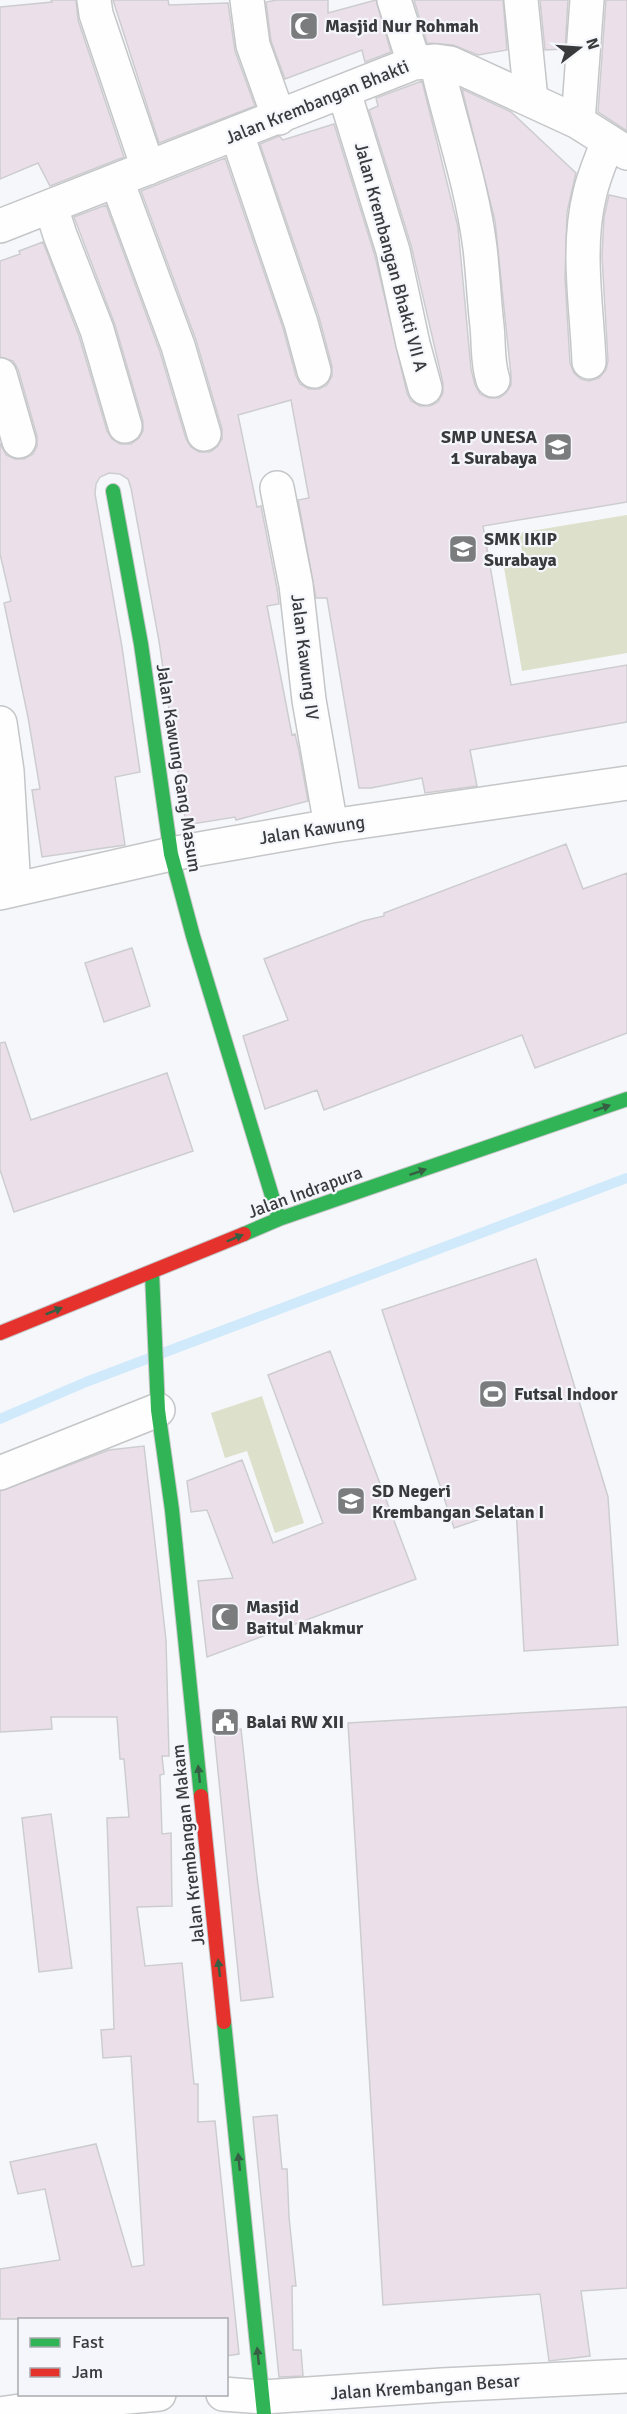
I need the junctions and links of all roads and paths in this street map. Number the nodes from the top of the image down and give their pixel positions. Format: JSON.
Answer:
{"nodes":[{"id":1,"x":94,"y":0,"type":"edge"},
{"id":2,"x":247,"y":0,"type":"edge"},
{"id":3,"x":394,"y":0,"type":"edge"},
{"id":4,"x":521,"y":0,"type":"edge"},
{"id":5,"x":586,"y":0,"type":"edge"},
{"id":6,"x":425,"y":62,"type":"junction"},
{"id":7,"x":344,"y":92,"type":"junction"},
{"id":8,"x":531,"y":100,"type":"junction"},
{"id":9,"x":279,"y":117,"type":"junction"},
{"id":10,"x":578,"y":122,"type":"junction"},
{"id":11,"x":237,"y":134,"type":"junction"},
{"id":12,"x":617,"y":147,"type":"edge"},
{"id":13,"x":148,"y":168,"type":"junction"},
{"id":14,"x":117,"y":181,"type":"junction"},
{"id":15,"x":51,"y":207,"type":"junction"},
{"id":16,"x":0,"y":226,"type":"edge"},
{"id":17,"x":589,"y":363,"type":"dead end"},
{"id":18,"x":314,"y":370,"type":"dead end"},
{"id":19,"x":0,"y":375,"type":"edge"},
{"id":20,"x":493,"y":380,"type":"dead end"},
{"id":21,"x":425,"y":388,"type":"dead end"},
{"id":22,"x":125,"y":426,"type":"dead end"},
{"id":23,"x":204,"y":434,"type":"dead end"},
{"id":24,"x":19,"y":441,"type":"dead end"},
{"id":25,"x":278,"y":488,"type":"dead end"},
{"id":26,"x":113,"y":491,"type":"dead end"},
{"id":27,"x":0,"y":723,"type":"edge"},
{"id":28,"x":627,"y":783,"type":"edge"},
{"id":29,"x":331,"y":826,"type":"junction"},
{"id":30,"x":171,"y":854,"type":"junction"},
{"id":31,"x":7,"y":891,"type":"edge"},
{"id":32,"x":627,"y":1099,"type":"edge"},
{"id":33,"x":279,"y":1219,"type":"junction"},
{"id":34,"x":152,"y":1273,"type":"junction"},
{"id":35,"x":0,"y":1333,"type":"edge"},
{"id":36,"x":158,"y":1395,"type":"junction"},
{"id":37,"x":0,"y":1473,"type":"edge"},
{"id":38,"x":627,"y":2376,"type":"edge"},
{"id":39,"x":143,"y":2396,"type":"edge"},
{"id":40,"x":228,"y":2396,"type":"edge"},
{"id":41,"x":263,"y":2406,"type":"edge"},
{"id":42,"x":8,"y":2413,"type":"edge"}],
"edges":[{"from":1,"to":13,"type":"street"},
{"from":2,"to":9,"type":"street"},
{"from":3,"to":6,"type":"street"},
{"from":4,"to":8,"type":"street"},
{"from":5,"to":10,"type":"street"},
{"from":6,"to":7,"type":"street","name":"Jalan Krembangan Bhakti"},
{"from":6,"to":8,"type":"street"},
{"from":6,"to":20,"type":"street"},
{"from":7,"to":9,"type":"street","name":"Jalan Krembangan Bhakti"},
{"from":7,"to":21,"type":"street","name":"Jalan Krembangan Bhakti VII A"},
{"from":8,"to":10,"type":"street"},
{"from":9,"to":11,"type":"street","name":"Jalan Krembangan Bhakti"},
{"from":10,"to":12,"type":"street"},
{"from":11,"to":13,"type":"street","name":"Jalan Krembangan Bhakti"},
{"from":11,"to":18,"type":"street"},
{"from":12,"to":17,"type":"street"},
{"from":13,"to":14,"type":"street","name":"Jalan Krembangan Bhakti"},
{"from":14,"to":15,"type":"street","name":"Jalan Krembangan Bhakti"},
{"from":14,"to":23,"type":"street"},
{"from":15,"to":16,"type":"street","name":"Jalan Krembangan Bhakti"},
{"from":15,"to":22,"type":"street"},
{"from":19,"to":24,"type":"street"},
{"from":25,"to":29,"type":"street","name":"Jalan Kawung IV"},
{"from":26,"to":30,"type":"street","name":"Jalan Kawung Gang Masum"},
{"from":27,"to":31,"type":"street"},
{"from":28,"to":29,"type":"street","name":"Jalan Kawung"},
{"from":29,"to":30,"type":"street","name":"Jalan Kawung"},
{"from":30,"to":31,"type":"street","name":"Jalan Kawung"},
{"from":30,"to":33,"type":"street","name":"Jalan Kawung Gang Masum"},
{"from":33,"to":32,"type":"street","name":"Jalan Indrapura","one_way":true},
{"from":34,"to":33,"type":"street","name":"Jalan Indrapura","one_way":true},
{"from":35,"to":34,"type":"street","name":"Jalan Indrapura","one_way":true},
{"from":34,"to":36,"type":"street","name":"Jalan Krembangan Makam"},
{"from":36,"to":37,"type":"street"},
{"from":41,"to":36,"type":"street","name":"Jalan Krembangan Makam","one_way":true},
{"from":38,"to":41,"type":"street","name":"Jalan Krembangan Besar"},
{"from":39,"to":42,"type":"street"},
{"from":40,"to":41,"type":"street","name":"Jalan Krembangan Besar"}]}
